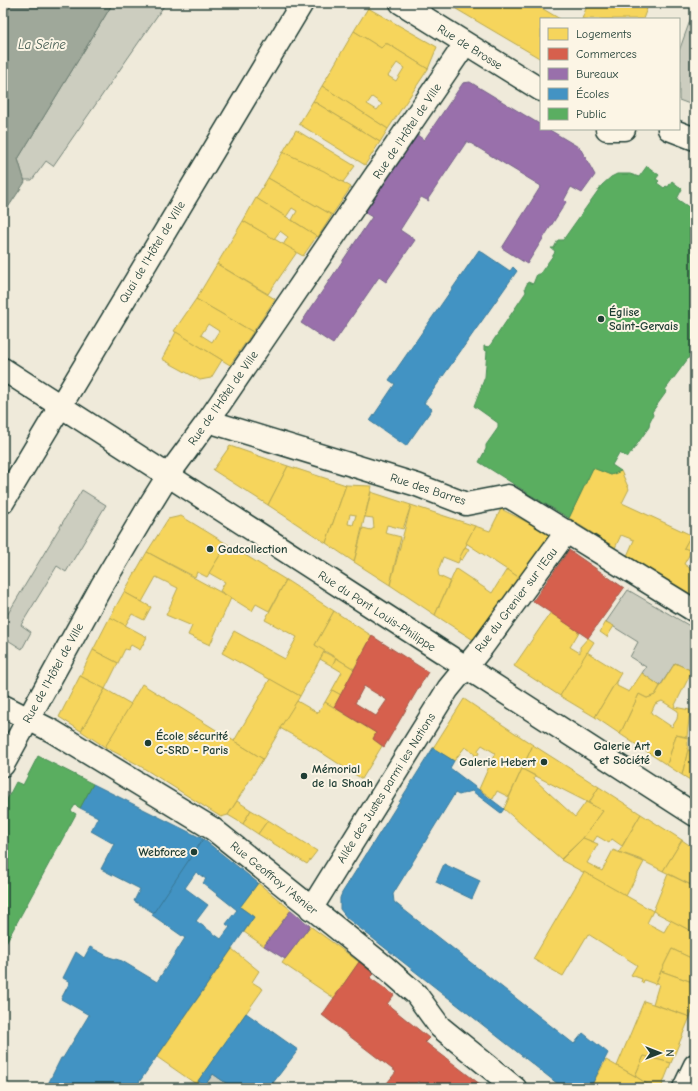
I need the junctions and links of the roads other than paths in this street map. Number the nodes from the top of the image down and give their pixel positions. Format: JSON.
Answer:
{"nodes":[{"id":1,"x":302,"y":3,"type":"edge"},
{"id":2,"x":401,"y":3,"type":"edge"},
{"id":3,"x":465,"y":44,"type":"junction"},
{"id":4,"x":540,"y":89,"type":"edge"},
{"id":5,"x":672,"y":130,"type":"edge"},
{"id":6,"x":695,"y":139,"type":"edge"},
{"id":7,"x":3,"y":369,"type":"edge"},
{"id":8,"x":60,"y":406,"type":"junction"},
{"id":9,"x":208,"y":421,"type":"junction"},
{"id":10,"x":169,"y":474,"type":"junction"},
{"id":11,"x":3,"y":502,"type":"edge"},
{"id":12,"x":567,"y":531,"type":"junction"},
{"id":13,"x":695,"y":611,"type":"edge"},
{"id":14,"x":464,"y":668,"type":"junction"},
{"id":15,"x":3,"y":706,"type":"edge"},
{"id":16,"x":28,"y":718,"type":"junction"},
{"id":17,"x":3,"y":765,"type":"edge"},
{"id":18,"x":695,"y":815,"type":"edge"},
{"id":19,"x":311,"y":909,"type":"junction"},
{"id":20,"x":695,"y":1065,"type":"edge"},
{"id":21,"x":515,"y":1088,"type":"edge"},
{"id":22,"x":684,"y":1088,"type":"edge"}],
"edges":[{"from":1,"to":8,"type":"street","name":"Quai de l'Hôtel de Ville"},
{"from":2,"to":3,"type":"street","name":"Rue de Brosse"},
{"from":3,"to":4,"type":"street","name":"Rue de Brosse"},
{"from":3,"to":9,"type":"street","name":"Rue de l'Hôtel de Ville"},
{"from":5,"to":6,"type":"street"},
{"from":7,"to":8,"type":"street","name":"Rue du Pont Louis-Philippe"},
{"from":8,"to":10,"type":"street","name":"Rue du Pont Louis-Philippe"},
{"from":8,"to":11,"type":"street","name":"Quai de l'Hôtel de Ville"},
{"from":9,"to":10,"type":"street","name":"Rue de l'Hôtel de Ville"},
{"from":9,"to":12,"type":"street","name":"Rue des Barres"},
{"from":10,"to":14,"type":"street","name":"Rue du Pont Louis-Philippe"},
{"from":10,"to":16,"type":"street","name":"Rue de l'Hôtel de Ville"},
{"from":12,"to":13,"type":"street","name":"Rue des Barres"},
{"from":12,"to":14,"type":"street","name":"Rue du Grenier sur l'Eau"},
{"from":14,"to":18,"type":"street","name":"Rue du Pont Louis-Philippe"},
{"from":14,"to":19,"type":"street","name":"Allée des Justes parmi les Nations"},
{"from":15,"to":16,"type":"street","name":"Rue Geoffroy l'Asnier"},
{"from":16,"to":17,"type":"street","name":"Rue de l'Hôtel de Ville"},
{"from":16,"to":19,"type":"street","name":"Rue Geoffroy l'Asnier"},
{"from":19,"to":21,"type":"street","name":"Rue Geoffroy l'Asnier"},
{"from":20,"to":22,"type":"street"}]}
